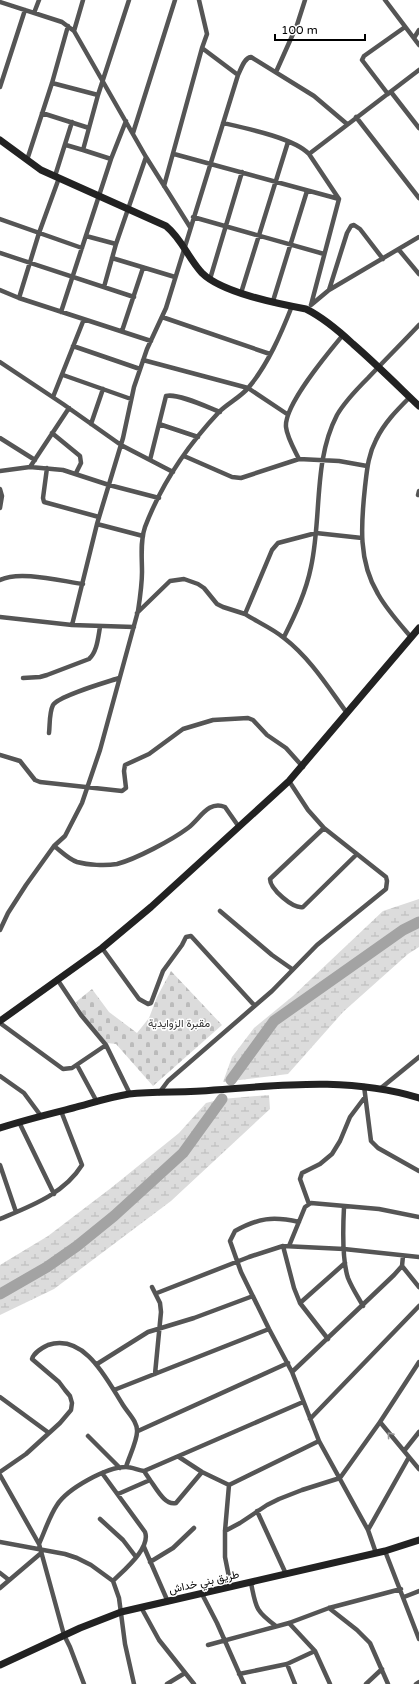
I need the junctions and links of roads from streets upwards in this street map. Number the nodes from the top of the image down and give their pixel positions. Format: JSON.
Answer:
{"nodes":[{"id":1,"x":39,"y":0,"type":"edge"},
{"id":2,"x":83,"y":0,"type":"edge"},
{"id":3,"x":129,"y":0,"type":"edge"},
{"id":4,"x":175,"y":0,"type":"edge"},
{"id":5,"x":199,"y":0,"type":"edge"},
{"id":6,"x":305,"y":0,"type":"edge"},
{"id":7,"x":385,"y":0,"type":"edge"},
{"id":8,"x":0,"y":2,"type":"edge"},
{"id":9,"x":25,"y":10,"type":"junction"},
{"id":10,"x":34,"y":13,"type":"junction"},
{"id":11,"x":68,"y":26,"type":"junction"},
{"id":12,"x":405,"y":27,"type":"junction"},
{"id":13,"x":419,"y":30,"type":"edge"},
{"id":14,"x":74,"y":31,"type":"junction"},
{"id":15,"x":414,"y":38,"type":"junction"},
{"id":16,"x":419,"y":46,"type":"edge"},
{"id":17,"x":202,"y":48,"type":"junction"},
{"id":18,"x":419,"y":70,"type":"edge"},
{"id":19,"x":276,"y":72,"type":"junction"},
{"id":20,"x":238,"y":75,"type":"junction"},
{"id":21,"x":103,"y":82,"type":"junction"},
{"id":22,"x":52,"y":83,"type":"junction"},
{"id":23,"x":0,"y":87,"type":"edge"},
{"id":24,"x":389,"y":93,"type":"junction"},
{"id":25,"x":98,"y":95,"type":"junction"},
{"id":26,"x":42,"y":113,"type":"junction"},
{"id":27,"x":356,"y":117,"type":"junction"},
{"id":28,"x":126,"y":121,"type":"junction"},
{"id":29,"x":72,"y":122,"type":"junction"},
{"id":30,"x":223,"y":123,"type":"junction"},
{"id":31,"x":347,"y":124,"type":"junction"},
{"id":32,"x":89,"y":128,"type":"junction"},
{"id":33,"x":419,"y":128,"type":"edge"},
{"id":34,"x":133,"y":133,"type":"junction"},
{"id":35,"x":0,"y":140,"type":"edge"},
{"id":36,"x":288,"y":142,"type":"junction"},
{"id":37,"x":66,"y":145,"type":"junction"},
{"id":38,"x":83,"y":150,"type":"junction"},
{"id":39,"x":174,"y":154,"type":"junction"},
{"id":40,"x":309,"y":154,"type":"junction"},
{"id":41,"x":146,"y":157,"type":"junction"},
{"id":42,"x":112,"y":159,"type":"junction"},
{"id":43,"x":27,"y":160,"type":"junction"},
{"id":44,"x":210,"y":163,"type":"junction"},
{"id":45,"x":242,"y":172,"type":"junction"},
{"id":46,"x":57,"y":177,"type":"junction"},
{"id":47,"x":275,"y":180,"type":"junction"},
{"id":48,"x":164,"y":186,"type":"junction"},
{"id":49,"x":308,"y":190,"type":"junction"},
{"id":50,"x":99,"y":196,"type":"junction"},
{"id":51,"x":419,"y":198,"type":"edge"},
{"id":52,"x":340,"y":199,"type":"junction"},
{"id":53,"x":128,"y":208,"type":"junction"},
{"id":54,"x":193,"y":217,"type":"junction"},
{"id":55,"x":0,"y":219,"type":"edge"},
{"id":56,"x":227,"y":226,"type":"junction"},
{"id":57,"x":190,"y":227,"type":"junction"},
{"id":58,"x":39,"y":234,"type":"junction"},
{"id":59,"x":86,"y":236,"type":"junction"},
{"id":60,"x":259,"y":236,"type":"junction"},
{"id":61,"x":419,"y":237,"type":"edge"},
{"id":62,"x":116,"y":244,"type":"junction"},
{"id":63,"x":292,"y":245,"type":"junction"},
{"id":64,"x":184,"y":247,"type":"junction"},
{"id":65,"x":82,"y":248,"type":"junction"},
{"id":66,"x":399,"y":250,"type":"junction"},
{"id":67,"x":0,"y":253,"type":"edge"},
{"id":68,"x":324,"y":254,"type":"junction"},
{"id":69,"x":112,"y":258,"type":"junction"},
{"id":70,"x":383,"y":259,"type":"junction"},
{"id":71,"x":30,"y":262,"type":"junction"},
{"id":72,"x":143,"y":268,"type":"junction"},
{"id":73,"x":419,"y":274,"type":"edge"},
{"id":74,"x":73,"y":276,"type":"junction"},
{"id":75,"x":176,"y":277,"type":"junction"},
{"id":76,"x":210,"y":279,"type":"junction"},
{"id":77,"x":104,"y":287,"type":"junction"},
{"id":78,"x":0,"y":290,"type":"edge"},
{"id":79,"x":329,"y":290,"type":"junction"},
{"id":80,"x":241,"y":293,"type":"junction"},
{"id":81,"x":134,"y":297,"type":"junction"},
{"id":82,"x":19,"y":298,"type":"junction"},
{"id":83,"x":273,"y":301,"type":"junction"},
{"id":84,"x":292,"y":306,"type":"junction"},
{"id":85,"x":309,"y":307,"type":"junction"},
{"id":86,"x":61,"y":312,"type":"junction"},
{"id":87,"x":162,"y":317,"type":"junction"},
{"id":88,"x":84,"y":319,"type":"junction"},
{"id":89,"x":419,"y":326,"type":"edge"},
{"id":90,"x":122,"y":332,"type":"junction"},
{"id":91,"x":343,"y":335,"type":"junction"},
{"id":92,"x":151,"y":341,"type":"junction"},
{"id":93,"x":73,"y":346,"type":"junction"},
{"id":94,"x":270,"y":354,"type":"junction"},
{"id":95,"x":143,"y":360,"type":"junction"},
{"id":96,"x":0,"y":362,"type":"edge"},
{"id":97,"x":379,"y":366,"type":"junction"},
{"id":98,"x":140,"y":369,"type":"junction"},
{"id":99,"x":63,"y":375,"type":"junction"},
{"id":100,"x":248,"y":388,"type":"junction"},
{"id":101,"x":103,"y":389,"type":"junction"},
{"id":102,"x":53,"y":397,"type":"junction"},
{"id":103,"x":410,"y":397,"type":"junction"},
{"id":104,"x":131,"y":399,"type":"junction"},
{"id":105,"x":419,"y":406,"type":"edge"},
{"id":106,"x":69,"y":408,"type":"junction"},
{"id":107,"x":220,"y":412,"type":"junction"},
{"id":108,"x":288,"y":414,"type":"junction"},
{"id":109,"x":91,"y":424,"type":"junction"},
{"id":110,"x":159,"y":424,"type":"junction"},
{"id":111,"x":52,"y":433,"type":"junction"},
{"id":112,"x":198,"y":437,"type":"junction"},
{"id":113,"x":0,"y":438,"type":"edge"},
{"id":114,"x":121,"y":445,"type":"junction"},
{"id":115,"x":184,"y":456,"type":"junction"},
{"id":116,"x":298,"y":458,"type":"junction"},
{"id":117,"x":35,"y":460,"type":"junction"},
{"id":118,"x":150,"y":460,"type":"junction"},
{"id":119,"x":323,"y":460,"type":"junction"},
{"id":120,"x":367,"y":466,"type":"junction"},
{"id":121,"x":30,"y":467,"type":"junction"},
{"id":122,"x":47,"y":468,"type":"junction"},
{"id":123,"x":0,"y":471,"type":"edge"},
{"id":124,"x":173,"y":472,"type":"junction"},
{"id":125,"x":76,"y":473,"type":"junction"},
{"id":126,"x":109,"y":485,"type":"junction"},
{"id":127,"x":0,"y":489,"type":"edge"},
{"id":128,"x":419,"y":492,"type":"edge"},
{"id":129,"x":418,"y":495,"type":"edge"},
{"id":130,"x":159,"y":498,"type":"junction"},
{"id":131,"x":0,"y":508,"type":"edge"},
{"id":132,"x":99,"y":517,"type":"junction"},
{"id":133,"x":97,"y":524,"type":"junction"},
{"id":134,"x":316,"y":533,"type":"junction"},
{"id":135,"x":143,"y":536,"type":"junction"},
{"id":136,"x":362,"y":538,"type":"junction"},
{"id":137,"x":0,"y":580,"type":"edge"},
{"id":138,"x":83,"y":584,"type":"junction"},
{"id":139,"x":137,"y":614,"type":"junction"},
{"id":140,"x":244,"y":614,"type":"junction"},
{"id":141,"x":0,"y":617,"type":"edge"},
{"id":142,"x":72,"y":625,"type":"junction"},
{"id":143,"x":100,"y":627,"type":"junction"},
{"id":144,"x":134,"y":627,"type":"junction"},
{"id":145,"x":419,"y":628,"type":"edge"},
{"id":146,"x":284,"y":637,"type":"junction"},
{"id":147,"x":411,"y":637,"type":"junction"},
{"id":148,"x":23,"y":678,"type":"dead end"},
{"id":149,"x":119,"y":678,"type":"junction"},
{"id":150,"x":348,"y":713,"type":"junction"},
{"id":151,"x":49,"y":733,"type":"dead end"},
{"id":152,"x":0,"y":755,"type":"edge"},
{"id":153,"x":303,"y":767,"type":"junction"},
{"id":154,"x":289,"y":781,"type":"junction"},
{"id":155,"x":89,"y":788,"type":"junction"},
{"id":156,"x":239,"y":827,"type":"junction"},
{"id":157,"x":324,"y":828,"type":"junction"},
{"id":158,"x":54,"y":846,"type":"junction"},
{"id":159,"x":357,"y":854,"type":"junction"},
{"id":160,"x":220,"y":911,"type":"dead end"},
{"id":161,"x":0,"y":930,"type":"edge"},
{"id":162,"x":102,"y":948,"type":"junction"},
{"id":163,"x":292,"y":970,"type":"junction"},
{"id":164,"x":57,"y":979,"type":"junction"},
{"id":165,"x":254,"y":1005,"type":"junction"},
{"id":166,"x":0,"y":1022,"type":"edge"},
{"id":167,"x":106,"y":1045,"type":"junction"},
{"id":168,"x":419,"y":1057,"type":"edge"},
{"id":169,"x":77,"y":1065,"type":"junction"},
{"id":170,"x":0,"y":1076,"type":"edge"},
{"id":171,"x":364,"y":1086,"type":"junction"},
{"id":172,"x":381,"y":1088,"type":"junction"},
{"id":173,"x":159,"y":1092,"type":"junction"},
{"id":174,"x":130,"y":1094,"type":"junction"},
{"id":175,"x":365,"y":1097,"type":"junction"},
{"id":176,"x":419,"y":1098,"type":"edge"},
{"id":177,"x":97,"y":1102,"type":"junction"},
{"id":178,"x":61,"y":1111,"type":"junction"},
{"id":179,"x":41,"y":1116,"type":"junction"},
{"id":180,"x":19,"y":1122,"type":"junction"},
{"id":181,"x":0,"y":1128,"type":"edge"},
{"id":182,"x":0,"y":1165,"type":"edge"},
{"id":183,"x":419,"y":1170,"type":"edge"},
{"id":184,"x":54,"y":1194,"type":"junction"},
{"id":185,"x":309,"y":1204,"type":"junction"},
{"id":186,"x":344,"y":1207,"type":"junction"},
{"id":187,"x":16,"y":1212,"type":"junction"},
{"id":188,"x":419,"y":1217,"type":"edge"},
{"id":189,"x":0,"y":1219,"type":"edge"},
{"id":190,"x":298,"y":1222,"type":"junction"},
{"id":191,"x":283,"y":1246,"type":"junction"},
{"id":192,"x":289,"y":1246,"type":"junction"},
{"id":193,"x":344,"y":1249,"type":"junction"},
{"id":194,"x":403,"y":1256,"type":"junction"},
{"id":195,"x":419,"y":1256,"type":"edge"},
{"id":196,"x":237,"y":1262,"type":"junction"},
{"id":197,"x":345,"y":1263,"type":"junction"},
{"id":198,"x":402,"y":1266,"type":"junction"},
{"id":199,"x":152,"y":1287,"type":"dead end"},
{"id":200,"x":419,"y":1287,"type":"edge"},
{"id":201,"x":157,"y":1294,"type":"junction"},
{"id":202,"x":253,"y":1296,"type":"junction"},
{"id":203,"x":300,"y":1303,"type":"junction"},
{"id":204,"x":363,"y":1306,"type":"junction"},
{"id":205,"x":419,"y":1306,"type":"edge"},
{"id":206,"x":160,"y":1328,"type":"junction"},
{"id":207,"x":269,"y":1329,"type":"junction"},
{"id":208,"x":328,"y":1339,"type":"junction"},
{"id":209,"x":419,"y":1362,"type":"edge"},
{"id":210,"x":288,"y":1363,"type":"junction"},
{"id":211,"x":97,"y":1364,"type":"junction"},
{"id":212,"x":292,"y":1372,"type":"junction"},
{"id":213,"x":155,"y":1374,"type":"junction"},
{"id":214,"x":114,"y":1390,"type":"junction"},
{"id":215,"x":0,"y":1397,"type":"edge"},
{"id":216,"x":303,"y":1402,"type":"junction"},
{"id":217,"x":310,"y":1419,"type":"junction"},
{"id":218,"x":380,"y":1422,"type":"junction"},
{"id":219,"x":138,"y":1431,"type":"junction"},
{"id":220,"x":419,"y":1432,"type":"edge"},
{"id":221,"x":49,"y":1433,"type":"junction"},
{"id":222,"x":88,"y":1436,"type":"dead end"},
{"id":223,"x":319,"y":1440,"type":"junction"},
{"id":224,"x":404,"y":1451,"type":"junction"},
{"id":225,"x":179,"y":1457,"type":"junction"},
{"id":226,"x":409,"y":1457,"type":"junction"},
{"id":227,"x":126,"y":1467,"type":"junction"},
{"id":228,"x":120,"y":1468,"type":"junction"},
{"id":229,"x":419,"y":1469,"type":"edge"},
{"id":230,"x":144,"y":1471,"type":"junction"},
{"id":231,"x":0,"y":1472,"type":"edge"},
{"id":232,"x":202,"y":1472,"type":"junction"},
{"id":233,"x":102,"y":1473,"type":"junction"},
{"id":234,"x":0,"y":1475,"type":"edge"},
{"id":235,"x":340,"y":1478,"type":"junction"},
{"id":236,"x":150,"y":1480,"type":"junction"},
{"id":237,"x":229,"y":1485,"type":"junction"},
{"id":238,"x":118,"y":1494,"type":"junction"},
{"id":239,"x":257,"y":1511,"type":"junction"},
{"id":240,"x":100,"y":1519,"type":"dead end"},
{"id":241,"x":194,"y":1528,"type":"dead end"},
{"id":242,"x":368,"y":1530,"type":"junction"},
{"id":243,"x":225,"y":1531,"type":"junction"},
{"id":244,"x":419,"y":1540,"type":"edge"},
{"id":245,"x":0,"y":1542,"type":"edge"},
{"id":246,"x":39,"y":1544,"type":"junction"},
{"id":247,"x":144,"y":1547,"type":"junction"},
{"id":248,"x":385,"y":1551,"type":"junction"},
{"id":249,"x":40,"y":1552,"type":"junction"},
{"id":250,"x":376,"y":1553,"type":"junction"},
{"id":251,"x":136,"y":1557,"type":"junction"},
{"id":252,"x":150,"y":1562,"type":"junction"},
{"id":253,"x":0,"y":1573,"type":"edge"},
{"id":254,"x":286,"y":1574,"type":"junction"},
{"id":255,"x":9,"y":1580,"type":"junction"},
{"id":256,"x":113,"y":1581,"type":"junction"},
{"id":257,"x":251,"y":1583,"type":"junction"},
{"id":258,"x":231,"y":1587,"type":"junction"},
{"id":259,"x":0,"y":1588,"type":"edge"},
{"id":260,"x":401,"y":1589,"type":"junction"},
{"id":261,"x":419,"y":1591,"type":"edge"},
{"id":262,"x":202,"y":1594,"type":"junction"},
{"id":263,"x":404,"y":1597,"type":"junction"},
{"id":264,"x":168,"y":1602,"type":"junction"},
{"id":265,"x":329,"y":1608,"type":"junction"},
{"id":266,"x":142,"y":1609,"type":"junction"},
{"id":267,"x":121,"y":1612,"type":"junction"},
{"id":268,"x":289,"y":1623,"type":"junction"},
{"id":269,"x":276,"y":1626,"type":"junction"},
{"id":270,"x":64,"y":1635,"type":"junction"},
{"id":271,"x":419,"y":1639,"type":"edge"},
{"id":272,"x":225,"y":1640,"type":"junction"},
{"id":273,"x":208,"y":1645,"type":"dead end"},
{"id":274,"x":315,"y":1651,"type":"junction"},
{"id":275,"x":287,"y":1664,"type":"junction"},
{"id":276,"x":0,"y":1665,"type":"edge"},
{"id":277,"x":382,"y":1669,"type":"junction"},
{"id":278,"x":186,"y":1674,"type":"junction"},
{"id":279,"x":239,"y":1674,"type":"junction"},
{"id":280,"x":419,"y":1682,"type":"edge"},
{"id":281,"x":82,"y":1683,"type":"edge"},
{"id":282,"x":134,"y":1684,"type":"edge"},
{"id":283,"x":167,"y":1684,"type":"edge"},
{"id":284,"x":194,"y":1684,"type":"edge"},
{"id":285,"x":244,"y":1684,"type":"edge"},
{"id":286,"x":295,"y":1684,"type":"edge"},
{"id":287,"x":330,"y":1684,"type":"edge"},
{"id":288,"x":366,"y":1684,"type":"edge"},
{"id":289,"x":388,"y":1684,"type":"edge"},
{"id":290,"x":416,"y":1684,"type":"edge"}],
"edges":[{"from":1,"to":10,"type":"street"},
{"from":2,"to":14,"type":"street"},
{"from":3,"to":21,"type":"street"},
{"from":4,"to":34,"type":"street"},
{"from":5,"to":17,"type":"street"},
{"from":6,"to":19,"type":"street"},
{"from":7,"to":12,"type":"street"},
{"from":8,"to":9,"type":"street"},
{"from":9,"to":10,"type":"street"},
{"from":9,"to":23,"type":"street"},
{"from":10,"to":11,"type":"street"},
{"from":11,"to":14,"type":"street"},
{"from":11,"to":22,"type":"street"},
{"from":12,"to":15,"type":"street"},
{"from":12,"to":24,"type":"street"},
{"from":13,"to":15,"type":"street"},
{"from":14,"to":21,"type":"street"},
{"from":15,"to":16,"type":"street"},
{"from":17,"to":20,"type":"street"},
{"from":17,"to":39,"type":"street"},
{"from":18,"to":24,"type":"street"},
{"from":19,"to":20,"type":"street"},
{"from":19,"to":31,"type":"street"},
{"from":20,"to":30,"type":"street"},
{"from":21,"to":25,"type":"street"},
{"from":21,"to":28,"type":"street"},
{"from":22,"to":25,"type":"street"},
{"from":22,"to":26,"type":"street"},
{"from":24,"to":27,"type":"street"},
{"from":24,"to":33,"type":"street"},
{"from":25,"to":32,"type":"street"},
{"from":26,"to":29,"type":"street"},
{"from":26,"to":43,"type":"street"},
{"from":27,"to":31,"type":"street"},
{"from":27,"to":51,"type":"street"},
{"from":28,"to":34,"type":"street"},
{"from":28,"to":42,"type":"street"},
{"from":29,"to":32,"type":"street"},
{"from":29,"to":37,"type":"street"},
{"from":30,"to":36,"type":"street"},
{"from":30,"to":44,"type":"street"},
{"from":31,"to":40,"type":"street"},
{"from":32,"to":38,"type":"street"},
{"from":34,"to":41,"type":"street"},
{"from":35,"to":43,"type":"street"},
{"from":36,"to":40,"type":"street"},
{"from":36,"to":47,"type":"street"},
{"from":37,"to":38,"type":"street"},
{"from":37,"to":46,"type":"street"},
{"from":38,"to":42,"type":"street"},
{"from":39,"to":44,"type":"street"},
{"from":39,"to":48,"type":"street"},
{"from":40,"to":52,"type":"street"},
{"from":41,"to":48,"type":"street"},
{"from":41,"to":53,"type":"street"},
{"from":42,"to":50,"type":"street"},
{"from":43,"to":46,"type":"street"},
{"from":44,"to":45,"type":"street"},
{"from":44,"to":54,"type":"street"},
{"from":45,"to":47,"type":"street"},
{"from":45,"to":56,"type":"street"},
{"from":46,"to":50,"type":"street"},
{"from":46,"to":58,"type":"street"},
{"from":47,"to":49,"type":"street"},
{"from":47,"to":60,"type":"street"},
{"from":48,"to":57,"type":"street"},
{"from":49,"to":52,"type":"street"},
{"from":49,"to":63,"type":"street"},
{"from":50,"to":53,"type":"street"},
{"from":50,"to":59,"type":"street"},
{"from":52,"to":68,"type":"street"},
{"from":53,"to":62,"type":"street"},
{"from":53,"to":64,"type":"street"},
{"from":54,"to":56,"type":"street"},
{"from":54,"to":57,"type":"street"},
{"from":55,"to":58,"type":"street"},
{"from":56,"to":60,"type":"street"},
{"from":56,"to":76,"type":"street"},
{"from":57,"to":64,"type":"street"},
{"from":58,"to":65,"type":"street"},
{"from":58,"to":71,"type":"street"},
{"from":59,"to":62,"type":"street"},
{"from":59,"to":65,"type":"street"},
{"from":60,"to":63,"type":"street"},
{"from":60,"to":80,"type":"street"},
{"from":61,"to":66,"type":"street"},
{"from":62,"to":69,"type":"street"},
{"from":63,"to":68,"type":"street"},
{"from":63,"to":83,"type":"street"},
{"from":64,"to":75,"type":"street"},
{"from":64,"to":76,"type":"street"},
{"from":65,"to":74,"type":"street"},
{"from":66,"to":70,"type":"street"},
{"from":66,"to":73,"type":"street"},
{"from":67,"to":71,"type":"street"},
{"from":68,"to":85,"type":"street"},
{"from":69,"to":72,"type":"street"},
{"from":69,"to":77,"type":"street"},
{"from":70,"to":79,"type":"street"},
{"from":70,"to":79,"type":"street"},
{"from":71,"to":74,"type":"street"},
{"from":71,"to":82,"type":"street"},
{"from":72,"to":75,"type":"street"},
{"from":72,"to":81,"type":"street"},
{"from":74,"to":77,"type":"street"},
{"from":74,"to":86,"type":"street"},
{"from":75,"to":87,"type":"street"},
{"from":76,"to":80,"type":"street"},
{"from":77,"to":81,"type":"street"},
{"from":78,"to":82,"type":"street"},
{"from":79,"to":85,"type":"street"},
{"from":80,"to":83,"type":"street"},
{"from":81,"to":90,"type":"street"},
{"from":82,"to":86,"type":"street"},
{"from":83,"to":84,"type":"street"},
{"from":84,"to":85,"type":"street"},
{"from":84,"to":94,"type":"street"},
{"from":85,"to":91,"type":"street"},
{"from":86,"to":88,"type":"street"},
{"from":87,"to":92,"type":"street"},
{"from":87,"to":94,"type":"street"},
{"from":88,"to":90,"type":"street"},
{"from":88,"to":93,"type":"street"},
{"from":89,"to":97,"type":"street"},
{"from":90,"to":92,"type":"street"},
{"from":91,"to":97,"type":"street"},
{"from":91,"to":108,"type":"street"},
{"from":92,"to":95,"type":"street"},
{"from":93,"to":98,"type":"street"},
{"from":93,"to":99,"type":"street"},
{"from":94,"to":100,"type":"street"},
{"from":95,"to":98,"type":"street"},
{"from":95,"to":100,"type":"street"},
{"from":96,"to":102,"type":"street"},
{"from":97,"to":103,"type":"street"},
{"from":97,"to":119,"type":"street"},
{"from":98,"to":104,"type":"street"},
{"from":99,"to":101,"type":"street"},
{"from":99,"to":102,"type":"street"},
{"from":100,"to":107,"type":"street"},
{"from":100,"to":108,"type":"street"},
{"from":101,"to":104,"type":"street"},
{"from":101,"to":109,"type":"street"},
{"from":102,"to":106,"type":"street"},
{"from":103,"to":105,"type":"street"},
{"from":103,"to":120,"type":"street"},
{"from":104,"to":114,"type":"street"},
{"from":106,"to":109,"type":"street"},
{"from":106,"to":111,"type":"street"},
{"from":107,"to":110,"type":"street"},
{"from":107,"to":112,"type":"street"},
{"from":108,"to":116,"type":"street"},
{"from":109,"to":114,"type":"street"},
{"from":110,"to":112,"type":"street"},
{"from":110,"to":118,"type":"street"},
{"from":111,"to":117,"type":"street"},
{"from":111,"to":125,"type":"street"},
{"from":112,"to":115,"type":"street"},
{"from":113,"to":117,"type":"street"},
{"from":114,"to":118,"type":"street"},
{"from":114,"to":126,"type":"street"},
{"from":115,"to":116,"type":"street"},
{"from":115,"to":124,"type":"street"},
{"from":116,"to":119,"type":"street"},
{"from":117,"to":121,"type":"street"},
{"from":118,"to":124,"type":"street"},
{"from":119,"to":120,"type":"street"},
{"from":119,"to":134,"type":"street"},
{"from":120,"to":136,"type":"street"},
{"from":121,"to":122,"type":"street"},
{"from":121,"to":123,"type":"street"},
{"from":122,"to":125,"type":"street"},
{"from":122,"to":132,"type":"street"},
{"from":124,"to":130,"type":"street"},
{"from":125,"to":126,"type":"street"},
{"from":126,"to":130,"type":"street"},
{"from":126,"to":132,"type":"street"},
{"from":127,"to":131,"type":"street"},
{"from":128,"to":129,"type":"street"},
{"from":130,"to":135,"type":"street"},
{"from":132,"to":133,"type":"street"},
{"from":133,"to":135,"type":"street"},
{"from":133,"to":138,"type":"street"},
{"from":134,"to":136,"type":"street"},
{"from":134,"to":140,"type":"street"},
{"from":134,"to":146,"type":"street"},
{"from":135,"to":139,"type":"street"},
{"from":136,"to":147,"type":"street"},
{"from":137,"to":138,"type":"street"},
{"from":138,"to":142,"type":"street"},
{"from":139,"to":140,"type":"street"},
{"from":139,"to":144,"type":"street"},
{"from":140,"to":146,"type":"street"},
{"from":141,"to":142,"type":"street"},
{"from":142,"to":143,"type":"street"},
{"from":143,"to":144,"type":"street"},
{"from":143,"to":148,"type":"street"},
{"from":144,"to":149,"type":"street"},
{"from":145,"to":147,"type":"street"},
{"from":146,"to":150,"type":"street"},
{"from":147,"to":150,"type":"street"},
{"from":149,"to":151,"type":"street"},
{"from":149,"to":155,"type":"street"},
{"from":150,"to":153,"type":"street"},
{"from":152,"to":155,"type":"street"},
{"from":153,"to":154,"type":"street"},
{"from":153,"to":155,"type":"street"},
{"from":154,"to":156,"type":"street"},
{"from":154,"to":157,"type":"street"},
{"from":155,"to":158,"type":"street"},
{"from":156,"to":158,"type":"street"},
{"from":156,"to":162,"type":"street"},
{"from":157,"to":159,"type":"street"},
{"from":157,"to":159,"type":"street"},
{"from":158,"to":161,"type":"street"},
{"from":159,"to":163,"type":"street"},
{"from":160,"to":163,"type":"street"},
{"from":162,"to":164,"type":"street"},
{"from":162,"to":165,"type":"street"},
{"from":163,"to":165,"type":"street"},
{"from":164,"to":166,"type":"street"},
{"from":164,"to":167,"type":"street"},
{"from":165,"to":173,"type":"street"},
{"from":166,"to":169,"type":"street"},
{"from":167,"to":169,"type":"street"},
{"from":167,"to":174,"type":"street"},
{"from":168,"to":172,"type":"street"},
{"from":169,"to":177,"type":"street"},
{"from":170,"to":179,"type":"street"},
{"from":171,"to":172,"type":"street"},
{"from":171,"to":173,"type":"street"},
{"from":171,"to":175,"type":"street"},
{"from":172,"to":176,"type":"street"},
{"from":173,"to":174,"type":"street"},
{"from":174,"to":177,"type":"street"},
{"from":175,"to":183,"type":"street"},
{"from":175,"to":185,"type":"street"},
{"from":177,"to":178,"type":"street"},
{"from":178,"to":179,"type":"street"},
{"from":178,"to":184,"type":"street"},
{"from":179,"to":180,"type":"street"},
{"from":180,"to":181,"type":"street"},
{"from":180,"to":184,"type":"street"},
{"from":182,"to":187,"type":"street"},
{"from":184,"to":187,"type":"street"},
{"from":185,"to":186,"type":"street"},
{"from":185,"to":190,"type":"street"},
{"from":186,"to":188,"type":"street"},
{"from":186,"to":193,"type":"street"},
{"from":187,"to":189,"type":"street"},
{"from":190,"to":192,"type":"street"},
{"from":190,"to":196,"type":"street"},
{"from":191,"to":192,"type":"street"},
{"from":191,"to":196,"type":"street"},
{"from":191,"to":203,"type":"street"},
{"from":192,"to":193,"type":"street"},
{"from":193,"to":194,"type":"street"},
{"from":193,"to":197,"type":"street"},
{"from":194,"to":195,"type":"street"},
{"from":194,"to":198,"type":"street"},
{"from":196,"to":201,"type":"street"},
{"from":196,"to":202,"type":"street"},
{"from":197,"to":203,"type":"street"},
{"from":197,"to":204,"type":"street"},
{"from":198,"to":200,"type":"street"},
{"from":198,"to":204,"type":"street"},
{"from":199,"to":201,"type":"street"},
{"from":201,"to":206,"type":"street"},
{"from":202,"to":206,"type":"street"},
{"from":202,"to":207,"type":"street"},
{"from":203,"to":208,"type":"street"},
{"from":204,"to":208,"type":"street"},
{"from":205,"to":217,"type":"street"},
{"from":206,"to":211,"type":"street"},
{"from":206,"to":213,"type":"street"},
{"from":207,"to":210,"type":"street"},
{"from":207,"to":213,"type":"street"},
{"from":208,"to":212,"type":"street"},
{"from":209,"to":218,"type":"street"},
{"from":210,"to":212,"type":"street"},
{"from":210,"to":219,"type":"street"},
{"from":211,"to":214,"type":"street"},
{"from":211,"to":221,"type":"street"},
{"from":212,"to":216,"type":"street"},
{"from":213,"to":214,"type":"street"},
{"from":214,"to":219,"type":"street"},
{"from":215,"to":221,"type":"street"},
{"from":216,"to":217,"type":"street"},
{"from":216,"to":225,"type":"street"},
{"from":217,"to":223,"type":"street"},
{"from":224,"to":218,"type":"street","one_way":true},
{"from":218,"to":235,"type":"street"},
{"from":219,"to":227,"type":"street"},
{"from":220,"to":224,"type":"street"},
{"from":221,"to":231,"type":"street"},
{"from":222,"to":228,"type":"street"},
{"from":223,"to":235,"type":"street"},
{"from":223,"to":237,"type":"street"},
{"from":224,"to":226,"type":"street"},
{"from":225,"to":230,"type":"street"},
{"from":225,"to":232,"type":"street"},
{"from":226,"to":229,"type":"street"},
{"from":226,"to":242,"type":"street"},
{"from":227,"to":228,"type":"street"},
{"from":227,"to":230,"type":"street"},
{"from":228,"to":233,"type":"street"},
{"from":230,"to":236,"type":"street"},
{"from":232,"to":236,"type":"street"},
{"from":232,"to":237,"type":"street"},
{"from":233,"to":238,"type":"street"},
{"from":233,"to":246,"type":"street"},
{"from":234,"to":246,"type":"street"},
{"from":235,"to":239,"type":"street"},
{"from":235,"to":242,"type":"street"},
{"from":236,"to":238,"type":"street"},
{"from":237,"to":243,"type":"street"},
{"from":238,"to":247,"type":"street"},
{"from":239,"to":243,"type":"street"},
{"from":239,"to":254,"type":"street"},
{"from":240,"to":251,"type":"street"},
{"from":241,"to":252,"type":"street"},
{"from":242,"to":250,"type":"street"},
{"from":243,"to":258,"type":"street"},
{"from":244,"to":248,"type":"street","name":"طريق بني خداش"},
{"from":245,"to":249,"type":"street"},
{"from":246,"to":249,"type":"street"},
{"from":247,"to":251,"type":"street"},
{"from":247,"to":252,"type":"street"},
{"from":248,"to":250,"type":"street","name":"طريق بني خداش"},
{"from":248,"to":260,"type":"street"},
{"from":249,"to":255,"type":"street"},
{"from":249,"to":256,"type":"street"},
{"from":249,"to":270,"type":"street"},
{"from":250,"to":254,"type":"street","name":"طريق بني خداش"},
{"from":251,"to":256,"type":"street"},
{"from":252,"to":264,"type":"street"},
{"from":253,"to":255,"type":"street"},
{"from":254,"to":257,"type":"street","name":"طريق بني خداش"},
{"from":255,"to":259,"type":"street"},
{"from":256,"to":267,"type":"street"},
{"from":257,"to":258,"type":"street","name":"طريق بني خداش"},
{"from":257,"to":269,"type":"street"},
{"from":258,"to":262,"type":"street","name":"طريق بني خداش"},
{"from":260,"to":263,"type":"street"},
{"from":260,"to":265,"type":"street"},
{"from":261,"to":263,"type":"street"},
{"from":262,"to":264,"type":"street","name":"طريق بني خداش"},
{"from":262,"to":272,"type":"street"},
{"from":263,"to":271,"type":"street"},
{"from":264,"to":266,"type":"street","name":"طريق بني خداش"},
{"from":265,"to":268,"type":"street"},
{"from":265,"to":277,"type":"street"},
{"from":266,"to":267,"type":"street","name":"طريق بني خداش"},
{"from":266,"to":278,"type":"street"},
{"from":267,"to":270,"type":"street","name":"طريق بني خداش"},
{"from":267,"to":282,"type":"street"},
{"from":268,"to":269,"type":"street"},
{"from":268,"to":274,"type":"street"},
{"from":269,"to":272,"type":"street"},
{"from":270,"to":276,"type":"street","name":"طريق بني خداش"},
{"from":270,"to":281,"type":"street"},
{"from":272,"to":273,"type":"street"},
{"from":272,"to":279,"type":"street"},
{"from":274,"to":275,"type":"street"},
{"from":274,"to":287,"type":"street"},
{"from":275,"to":279,"type":"street"},
{"from":275,"to":286,"type":"street"},
{"from":277,"to":288,"type":"street"},
{"from":277,"to":289,"type":"street"},
{"from":278,"to":283,"type":"street"},
{"from":278,"to":284,"type":"street"},
{"from":279,"to":285,"type":"street"},
{"from":280,"to":290,"type":"street"}]}
